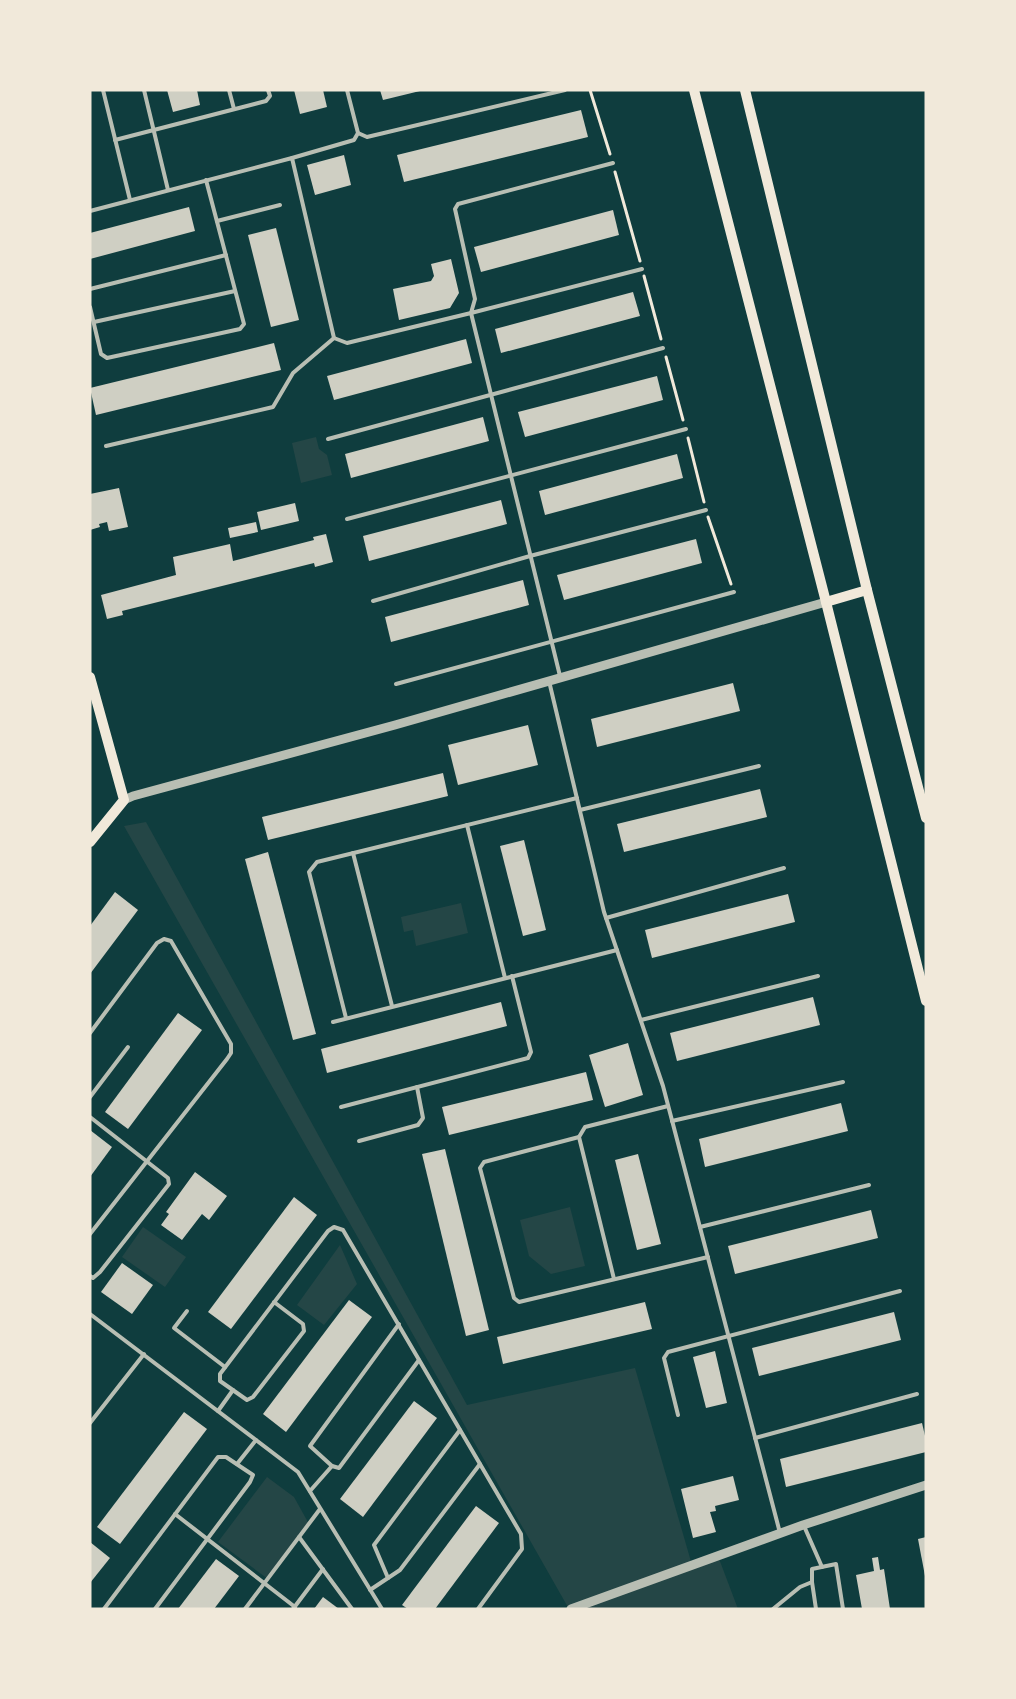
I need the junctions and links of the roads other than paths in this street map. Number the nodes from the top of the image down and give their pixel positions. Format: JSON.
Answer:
{"nodes":[{"id":1,"x":103,"y":90,"type":"edge"},
{"id":2,"x":144,"y":90,"type":"edge"},
{"id":3,"x":230,"y":90,"type":"edge"},
{"id":4,"x":268,"y":90,"type":"edge"},
{"id":5,"x":347,"y":90,"type":"edge"},
{"id":6,"x":566,"y":90,"type":"edge"},
{"id":7,"x":694,"y":90,"type":"edge"},
{"id":8,"x":745,"y":90,"type":"edge"},
{"id":9,"x":234,"y":109,"type":"junction"},
{"id":10,"x":153,"y":130,"type":"junction"},
{"id":11,"x":358,"y":133,"type":"junction"},
{"id":12,"x":115,"y":140,"type":"junction"},
{"id":13,"x":292,"y":158,"type":"junction"},
{"id":14,"x":613,"y":164,"type":"dead end"},
{"id":15,"x":206,"y":180,"type":"junction"},
{"id":16,"x":168,"y":190,"type":"junction"},
{"id":17,"x":130,"y":200,"type":"junction"},
{"id":18,"x":280,"y":205,"type":"dead end"},
{"id":19,"x":90,"y":211,"type":"edge"},
{"id":20,"x":217,"y":221,"type":"junction"},
{"id":21,"x":226,"y":255,"type":"junction"},
{"id":22,"x":642,"y":269,"type":"dead end"},
{"id":23,"x":90,"y":289,"type":"edge"},
{"id":24,"x":235,"y":291,"type":"junction"},
{"id":25,"x":90,"y":307,"type":"edge"},
{"id":26,"x":471,"y":313,"type":"junction"},
{"id":27,"x":94,"y":322,"type":"junction"},
{"id":28,"x":334,"y":338,"type":"junction"},
{"id":29,"x":663,"y":348,"type":"dead end"},
{"id":30,"x":491,"y":395,"type":"junction"},
{"id":31,"x":686,"y":429,"type":"dead end"},
{"id":32,"x":328,"y":439,"type":"dead end"},
{"id":33,"x":106,"y":446,"type":"dead end"},
{"id":34,"x":511,"y":474,"type":"junction"},
{"id":35,"x":706,"y":510,"type":"dead end"},
{"id":36,"x":347,"y":519,"type":"dead end"},
{"id":37,"x":531,"y":556,"type":"junction"},
{"id":38,"x":867,"y":590,"type":"junction"},
{"id":39,"x":734,"y":592,"type":"dead end"},
{"id":40,"x":374,"y":601,"type":"dead end"},
{"id":41,"x":826,"y":602,"type":"junction"},
{"id":42,"x":551,"y":640,"type":"junction"},
{"id":43,"x":90,"y":677,"type":"edge"},
{"id":44,"x":560,"y":677,"type":"junction"},
{"id":45,"x":549,"y":680,"type":"junction"},
{"id":46,"x":396,"y":684,"type":"dead end"},
{"id":47,"x":759,"y":766,"type":"dead end"},
{"id":48,"x":577,"y":798,"type":"junction"},
{"id":49,"x":124,"y":800,"type":"junction"},
{"id":50,"x":580,"y":810,"type":"junction"},
{"id":51,"x":926,"y":818,"type":"edge"},
{"id":52,"x":467,"y":825,"type":"junction"},
{"id":53,"x":90,"y":842,"type":"edge"},
{"id":54,"x":353,"y":853,"type":"junction"},
{"id":55,"x":784,"y":868,"type":"dead end"},
{"id":56,"x":606,"y":918,"type":"junction"},
{"id":57,"x":617,"y":950,"type":"junction"},
{"id":58,"x":512,"y":976,"type":"junction"},
{"id":59,"x":818,"y":976,"type":"dead end"},
{"id":60,"x":505,"y":978,"type":"junction"},
{"id":61,"x":926,"y":1001,"type":"edge"},
{"id":62,"x":392,"y":1006,"type":"junction"},
{"id":63,"x":346,"y":1018,"type":"junction"},
{"id":64,"x":640,"y":1020,"type":"junction"},
{"id":65,"x":333,"y":1022,"type":"dead end"},
{"id":66,"x":90,"y":1033,"type":"edge"},
{"id":67,"x":128,"y":1047,"type":"dead end"},
{"id":68,"x":843,"y":1082,"type":"dead end"},
{"id":69,"x":417,"y":1087,"type":"junction"},
{"id":70,"x":90,"y":1097,"type":"edge"},
{"id":71,"x":668,"y":1106,"type":"junction"},
{"id":72,"x":341,"y":1107,"type":"dead end"},
{"id":73,"x":90,"y":1117,"type":"edge"},
{"id":74,"x":672,"y":1121,"type":"junction"},
{"id":75,"x":579,"y":1137,"type":"junction"},
{"id":76,"x":359,"y":1141,"type":"dead end"},
{"id":77,"x":148,"y":1162,"type":"junction"},
{"id":78,"x":869,"y":1185,"type":"dead end"},
{"id":79,"x":700,"y":1227,"type":"junction"},
{"id":80,"x":90,"y":1234,"type":"edge"},
{"id":81,"x":708,"y":1257,"type":"junction"},
{"id":82,"x":90,"y":1276,"type":"edge"},
{"id":83,"x":614,"y":1279,"type":"junction"},
{"id":84,"x":900,"y":1291,"type":"dead end"},
{"id":85,"x":274,"y":1302,"type":"junction"},
{"id":86,"x":187,"y":1311,"type":"dead end"},
{"id":87,"x":90,"y":1314,"type":"edge"},
{"id":88,"x":399,"y":1324,"type":"junction"},
{"id":89,"x":728,"y":1336,"type":"junction"},
{"id":90,"x":144,"y":1354,"type":"junction"},
{"id":91,"x":419,"y":1360,"type":"junction"},
{"id":92,"x":225,"y":1367,"type":"junction"},
{"id":93,"x":233,"y":1390,"type":"junction"},
{"id":94,"x":917,"y":1394,"type":"dead end"},
{"id":95,"x":218,"y":1411,"type":"junction"},
{"id":96,"x":678,"y":1415,"type":"dead end"},
{"id":97,"x":90,"y":1423,"type":"edge"},
{"id":98,"x":460,"y":1430,"type":"junction"},
{"id":99,"x":755,"y":1438,"type":"junction"},
{"id":100,"x":256,"y":1440,"type":"junction"},
{"id":101,"x":237,"y":1464,"type":"junction"},
{"id":102,"x":480,"y":1464,"type":"junction"},
{"id":103,"x":332,"y":1466,"type":"junction"},
{"id":104,"x":926,"y":1485,"type":"edge"},
{"id":105,"x":310,"y":1491,"type":"junction"},
{"id":106,"x":320,"y":1509,"type":"junction"},
{"id":107,"x":175,"y":1514,"type":"junction"},
{"id":108,"x":803,"y":1525,"type":"junction"},
{"id":109,"x":780,"y":1534,"type":"junction"},
{"id":110,"x":299,"y":1537,"type":"junction"},
{"id":111,"x":207,"y":1539,"type":"junction"},
{"id":112,"x":822,"y":1567,"type":"junction"},
{"id":113,"x":323,"y":1569,"type":"junction"},
{"id":114,"x":388,"y":1578,"type":"junction"},
{"id":115,"x":265,"y":1582,"type":"junction"},
{"id":116,"x":812,"y":1582,"type":"junction"},
{"id":117,"x":370,"y":1590,"type":"junction"},
{"id":118,"x":294,"y":1608,"type":"edge"},
{"id":119,"x":104,"y":1609,"type":"edge"},
{"id":120,"x":155,"y":1609,"type":"edge"},
{"id":121,"x":245,"y":1609,"type":"edge"},
{"id":122,"x":352,"y":1609,"type":"edge"},
{"id":123,"x":382,"y":1609,"type":"edge"},
{"id":124,"x":478,"y":1609,"type":"edge"},
{"id":125,"x":571,"y":1609,"type":"edge"},
{"id":126,"x":773,"y":1609,"type":"edge"},
{"id":127,"x":816,"y":1609,"type":"edge"},
{"id":128,"x":843,"y":1609,"type":"edge"}],
"edges":[{"from":1,"to":12,"type":"lane"},
{"from":2,"to":10,"type":"lane"},
{"from":3,"to":9,"type":"lane"},
{"from":4,"to":9,"type":"lane"},
{"from":5,"to":11,"type":"lane"},
{"from":6,"to":11,"type":"lane"},
{"from":7,"to":41,"type":"main road"},
{"from":8,"to":38,"type":"main road"},
{"from":9,"to":10,"type":"lane"},
{"from":10,"to":12,"type":"lane"},
{"from":10,"to":16,"type":"lane"},
{"from":11,"to":13,"type":"lane"},
{"from":12,"to":17,"type":"lane"},
{"from":13,"to":15,"type":"lane"},
{"from":13,"to":28,"type":"lane"},
{"from":14,"to":26,"type":"lane"},
{"from":15,"to":16,"type":"lane"},
{"from":15,"to":20,"type":"lane"},
{"from":16,"to":17,"type":"lane"},
{"from":17,"to":19,"type":"lane"},
{"from":18,"to":20,"type":"lane"},
{"from":20,"to":21,"type":"lane"},
{"from":21,"to":23,"type":"lane"},
{"from":21,"to":24,"type":"lane"},
{"from":22,"to":26,"type":"lane"},
{"from":24,"to":27,"type":"lane"},
{"from":24,"to":27,"type":"lane"},
{"from":25,"to":27,"type":"lane"},
{"from":26,"to":28,"type":"lane"},
{"from":26,"to":30,"type":"lane"},
{"from":28,"to":33,"type":"lane"},
{"from":29,"to":30,"type":"lane"},
{"from":30,"to":32,"type":"lane"},
{"from":30,"to":34,"type":"lane"},
{"from":31,"to":34,"type":"lane"},
{"from":34,"to":36,"type":"lane"},
{"from":34,"to":37,"type":"lane"},
{"from":35,"to":37,"type":"lane"},
{"from":37,"to":40,"type":"lane"},
{"from":37,"to":42,"type":"lane"},
{"from":38,"to":41,"type":"main road"},
{"from":38,"to":51,"type":"main road"},
{"from":39,"to":42,"type":"lane"},
{"from":41,"to":44,"type":"street"},
{"from":41,"to":61,"type":"main road"},
{"from":42,"to":44,"type":"lane"},
{"from":42,"to":46,"type":"lane"},
{"from":43,"to":49,"type":"main road"},
{"from":44,"to":45,"type":"street"},
{"from":45,"to":48,"type":"lane"},
{"from":45,"to":49,"type":"street"},
{"from":47,"to":50,"type":"lane"},
{"from":48,"to":50,"type":"lane"},
{"from":48,"to":52,"type":"lane"},
{"from":49,"to":53,"type":"main road"},
{"from":50,"to":56,"type":"lane"},
{"from":52,"to":54,"type":"lane"},
{"from":52,"to":60,"type":"lane"},
{"from":54,"to":62,"type":"lane"},
{"from":54,"to":63,"type":"lane"},
{"from":55,"to":56,"type":"lane"},
{"from":56,"to":57,"type":"lane"},
{"from":57,"to":58,"type":"lane"},
{"from":57,"to":64,"type":"lane"},
{"from":58,"to":60,"type":"lane"},
{"from":58,"to":69,"type":"lane"},
{"from":59,"to":64,"type":"lane"},
{"from":60,"to":62,"type":"lane"},
{"from":62,"to":63,"type":"lane"},
{"from":63,"to":65,"type":"lane"},
{"from":64,"to":71,"type":"lane"},
{"from":66,"to":77,"type":"lane"},
{"from":67,"to":70,"type":"lane"},
{"from":68,"to":74,"type":"lane"},
{"from":69,"to":72,"type":"lane"},
{"from":69,"to":76,"type":"lane"},
{"from":71,"to":74,"type":"lane"},
{"from":71,"to":75,"type":"lane"},
{"from":73,"to":77,"type":"lane"},
{"from":74,"to":79,"type":"lane"},
{"from":75,"to":83,"type":"lane"},
{"from":75,"to":83,"type":"lane"},
{"from":77,"to":80,"type":"lane"},
{"from":77,"to":82,"type":"lane"},
{"from":78,"to":79,"type":"lane"},
{"from":79,"to":81,"type":"lane"},
{"from":81,"to":83,"type":"lane"},
{"from":81,"to":89,"type":"lane"},
{"from":84,"to":89,"type":"lane"},
{"from":85,"to":88,"type":"lane"},
{"from":85,"to":92,"type":"lane"},
{"from":85,"to":93,"type":"lane"},
{"from":86,"to":92,"type":"lane"},
{"from":87,"to":90,"type":"lane"},
{"from":88,"to":91,"type":"lane"},
{"from":88,"to":103,"type":"lane"},
{"from":89,"to":96,"type":"lane"},
{"from":89,"to":99,"type":"lane"},
{"from":90,"to":95,"type":"lane"},
{"from":90,"to":97,"type":"lane"},
{"from":91,"to":98,"type":"lane"},
{"from":91,"to":103,"type":"lane"},
{"from":92,"to":93,"type":"lane"},
{"from":93,"to":95,"type":"lane"},
{"from":94,"to":99,"type":"lane"},
{"from":95,"to":100,"type":"lane"},
{"from":98,"to":102,"type":"lane"},
{"from":98,"to":114,"type":"lane"},
{"from":99,"to":109,"type":"lane"},
{"from":100,"to":101,"type":"lane"},
{"from":100,"to":105,"type":"lane"},
{"from":101,"to":107,"type":"lane"},
{"from":101,"to":111,"type":"lane"},
{"from":102,"to":114,"type":"lane"},
{"from":102,"to":124,"type":"lane"},
{"from":103,"to":105,"type":"lane"},
{"from":104,"to":108,"type":"street"},
{"from":105,"to":106,"type":"lane"},
{"from":106,"to":110,"type":"lane"},
{"from":106,"to":117,"type":"lane"},
{"from":107,"to":111,"type":"lane"},
{"from":107,"to":119,"type":"lane"},
{"from":108,"to":109,"type":"street"},
{"from":108,"to":112,"type":"lane"},
{"from":109,"to":125,"type":"street"},
{"from":110,"to":113,"type":"lane"},
{"from":110,"to":115,"type":"lane"},
{"from":111,"to":115,"type":"lane"},
{"from":111,"to":120,"type":"lane"},
{"from":112,"to":116,"type":"lane"},
{"from":112,"to":128,"type":"lane"},
{"from":113,"to":118,"type":"lane"},
{"from":113,"to":122,"type":"lane"},
{"from":114,"to":117,"type":"lane"},
{"from":115,"to":118,"type":"lane"},
{"from":115,"to":121,"type":"lane"},
{"from":116,"to":126,"type":"lane"},
{"from":116,"to":127,"type":"lane"},
{"from":117,"to":123,"type":"lane"}]}
